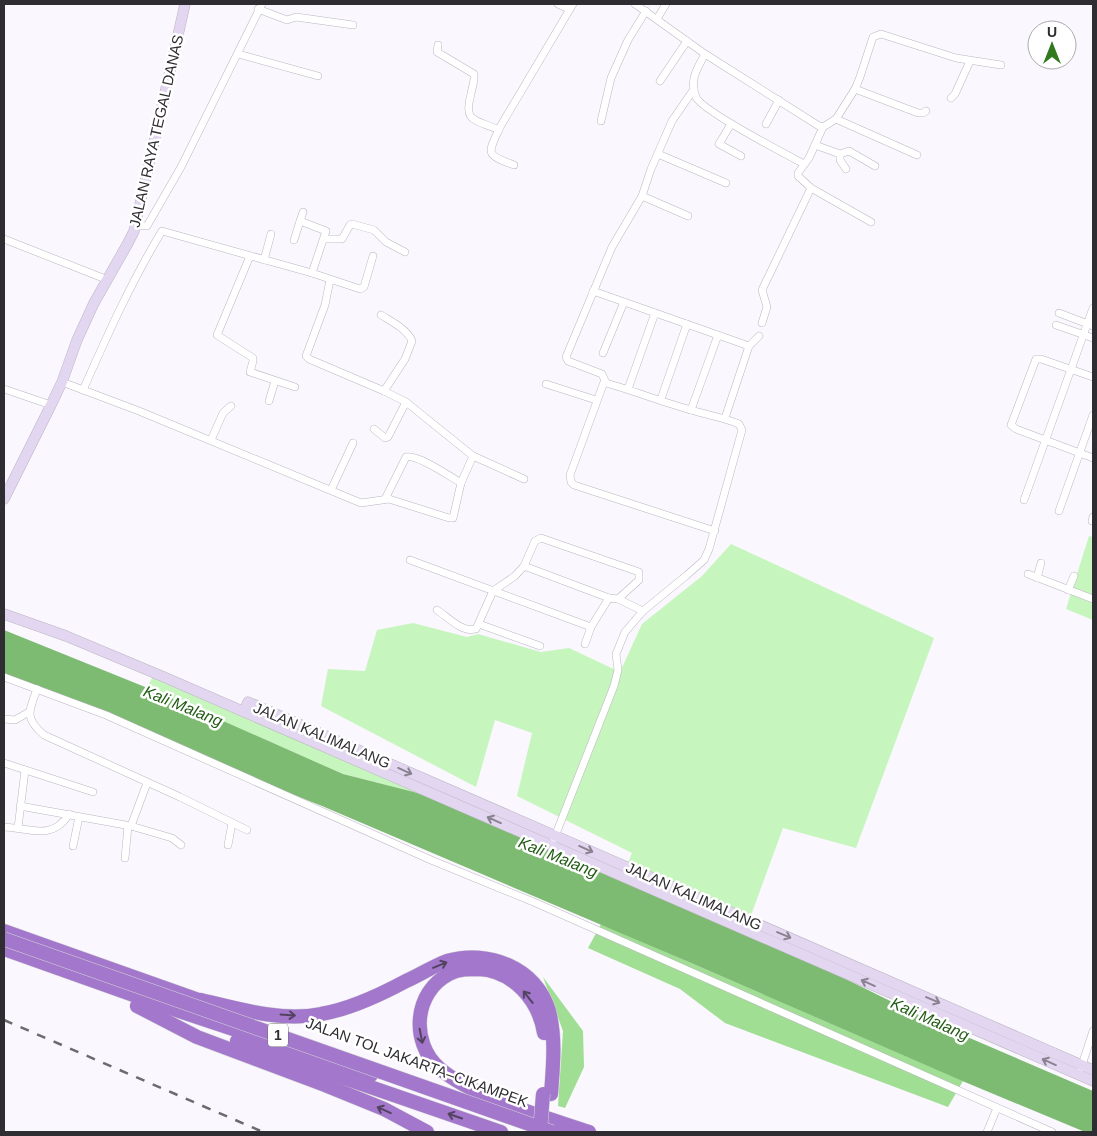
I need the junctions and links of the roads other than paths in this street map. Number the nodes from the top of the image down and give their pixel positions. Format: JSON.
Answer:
{"nodes":[{"id":1,"x":185,"y":4,"type":"edge"},
{"id":2,"x":558,"y":4,"type":"edge"},
{"id":3,"x":635,"y":4,"type":"edge"},
{"id":4,"x":666,"y":4,"type":"edge"},
{"id":5,"x":571,"y":7,"type":"edge"},
{"id":6,"x":261,"y":8,"type":"edge"},
{"id":7,"x":646,"y":12,"type":"junction"},
{"id":8,"x":657,"y":19,"type":"junction"},
{"id":9,"x":353,"y":25,"type":"dead end"},
{"id":10,"x":687,"y":41,"type":"junction"},
{"id":11,"x":438,"y":45,"type":"dead end"},
{"id":12,"x":705,"y":54,"type":"junction"},
{"id":13,"x":242,"y":56,"type":"junction"},
{"id":14,"x":970,"y":61,"type":"junction"},
{"id":15,"x":1001,"y":65,"type":"dead end"},
{"id":16,"x":318,"y":76,"type":"dead end"},
{"id":17,"x":660,"y":81,"type":"dead end"},
{"id":18,"x":694,"y":89,"type":"junction"},
{"id":19,"x":855,"y":89,"type":"junction"},
{"id":20,"x":951,"y":98,"type":"dead end"},
{"id":21,"x":779,"y":100,"type":"junction"},
{"id":22,"x":926,"y":111,"type":"dead end"},
{"id":23,"x":836,"y":120,"type":"junction"},
{"id":24,"x":601,"y":121,"type":"dead end"},
{"id":25,"x":731,"y":124,"type":"junction"},
{"id":26,"x":766,"y":124,"type":"dead end"},
{"id":27,"x":823,"y":127,"type":"junction"},
{"id":28,"x":498,"y":130,"type":"junction"},
{"id":29,"x":815,"y":145,"type":"junction"},
{"id":30,"x":658,"y":154,"type":"junction"},
{"id":31,"x":840,"y":154,"type":"junction"},
{"id":32,"x":917,"y":155,"type":"dead end"},
{"id":33,"x":741,"y":156,"type":"dead end"},
{"id":34,"x":804,"y":164,"type":"junction"},
{"id":35,"x":514,"y":165,"type":"dead end"},
{"id":36,"x":874,"y":166,"type":"dead end"},
{"id":37,"x":846,"y":169,"type":"dead end"},
{"id":38,"x":726,"y":183,"type":"dead end"},
{"id":39,"x":811,"y":188,"type":"junction"},
{"id":40,"x":642,"y":196,"type":"junction"},
{"id":41,"x":303,"y":212,"type":"dead end"},
{"id":42,"x":688,"y":216,"type":"dead end"},
{"id":43,"x":300,"y":222,"type":"junction"},
{"id":44,"x":871,"y":222,"type":"dead end"},
{"id":45,"x":136,"y":225,"type":"junction"},
{"id":46,"x":272,"y":234,"type":"dead end"},
{"id":47,"x":4,"y":239,"type":"edge"},
{"id":48,"x":324,"y":239,"type":"junction"},
{"id":49,"x":294,"y":240,"type":"dead end"},
{"id":50,"x":405,"y":252,"type":"dead end"},
{"id":51,"x":250,"y":256,"type":"junction"},
{"id":52,"x":373,"y":256,"type":"dead end"},
{"id":53,"x":264,"y":260,"type":"junction"},
{"id":54,"x":312,"y":273,"type":"junction"},
{"id":55,"x":108,"y":280,"type":"junction"},
{"id":56,"x":330,"y":280,"type":"junction"},
{"id":57,"x":594,"y":292,"type":"junction"},
{"id":58,"x":624,"y":302,"type":"junction"},
{"id":59,"x":1093,"y":308,"type":"edge"},
{"id":60,"x":655,"y":313,"type":"junction"},
{"id":61,"x":1059,"y":313,"type":"dead end"},
{"id":62,"x":381,"y":315,"type":"dead end"},
{"id":63,"x":762,"y":323,"type":"dead end"},
{"id":64,"x":687,"y":324,"type":"junction"},
{"id":65,"x":1056,"y":325,"type":"dead end"},
{"id":66,"x":1090,"y":325,"type":"edge"},
{"id":67,"x":718,"y":335,"type":"junction"},
{"id":68,"x":1084,"y":335,"type":"junction"},
{"id":69,"x":759,"y":336,"type":"dead end"},
{"id":70,"x":1093,"y":338,"type":"edge"},
{"id":71,"x":749,"y":346,"type":"junction"},
{"id":72,"x":603,"y":353,"type":"dead end"},
{"id":73,"x":1072,"y":369,"type":"junction"},
{"id":74,"x":1093,"y":377,"type":"edge"},
{"id":75,"x":275,"y":381,"type":"junction"},
{"id":76,"x":62,"y":382,"type":"junction"},
{"id":77,"x":604,"y":382,"type":"junction"},
{"id":78,"x":546,"y":384,"type":"dead end"},
{"id":79,"x":295,"y":387,"type":"dead end"},
{"id":80,"x":4,"y":389,"type":"edge"},
{"id":81,"x":628,"y":389,"type":"junction"},
{"id":82,"x":84,"y":390,"type":"junction"},
{"id":83,"x":384,"y":391,"type":"junction"},
{"id":84,"x":661,"y":399,"type":"junction"},
{"id":85,"x":596,"y":400,"type":"junction"},
{"id":86,"x":269,"y":402,"type":"dead end"},
{"id":87,"x":406,"y":402,"type":"junction"},
{"id":88,"x":51,"y":405,"type":"junction"},
{"id":89,"x":231,"y":406,"type":"dead end"},
{"id":90,"x":691,"y":410,"type":"junction"},
{"id":91,"x":1093,"y":415,"type":"edge"},
{"id":92,"x":725,"y":418,"type":"junction"},
{"id":93,"x":374,"y":429,"type":"dead end"},
{"id":94,"x":211,"y":440,"type":"junction"},
{"id":95,"x":1046,"y":440,"type":"junction"},
{"id":96,"x":353,"y":443,"type":"dead end"},
{"id":97,"x":1079,"y":454,"type":"junction"},
{"id":98,"x":473,"y":456,"type":"junction"},
{"id":99,"x":1093,"y":458,"type":"edge"},
{"id":100,"x":524,"y":479,"type":"dead end"},
{"id":101,"x":461,"y":483,"type":"junction"},
{"id":102,"x":331,"y":490,"type":"junction"},
{"id":103,"x":4,"y":499,"type":"edge"},
{"id":104,"x":385,"y":500,"type":"junction"},
{"id":105,"x":1024,"y":500,"type":"dead end"},
{"id":106,"x":1059,"y":511,"type":"dead end"},
{"id":107,"x":715,"y":530,"type":"junction"},
{"id":108,"x":410,"y":560,"type":"dead end"},
{"id":109,"x":1041,"y":563,"type":"dead end"},
{"id":110,"x":524,"y":566,"type":"junction"},
{"id":111,"x":1028,"y":574,"type":"dead end"},
{"id":112,"x":1074,"y":576,"type":"dead end"},
{"id":113,"x":1037,"y":578,"type":"junction"},
{"id":114,"x":1068,"y":590,"type":"junction"},
{"id":115,"x":493,"y":591,"type":"junction"},
{"id":116,"x":610,"y":598,"type":"junction"},
{"id":117,"x":618,"y":599,"type":"junction"},
{"id":118,"x":1093,"y":599,"type":"edge"},
{"id":119,"x":437,"y":610,"type":"dead end"},
{"id":120,"x":643,"y":611,"type":"junction"},
{"id":121,"x":4,"y":614,"type":"edge"},
{"id":122,"x":479,"y":624,"type":"junction"},
{"id":123,"x":591,"y":626,"type":"junction"},
{"id":124,"x":585,"y":644,"type":"dead end"},
{"id":125,"x":540,"y":646,"type":"dead end"},
{"id":126,"x":4,"y":677,"type":"edge"},
{"id":127,"x":37,"y":689,"type":"junction"},
{"id":128,"x":29,"y":712,"type":"junction"},
{"id":129,"x":4,"y":719,"type":"edge"},
{"id":130,"x":4,"y":763,"type":"edge"},
{"id":131,"x":25,"y":770,"type":"junction"},
{"id":132,"x":147,"y":782,"type":"junction"},
{"id":133,"x":94,"y":792,"type":"dead end"},
{"id":134,"x":20,"y":806,"type":"junction"},
{"id":135,"x":69,"y":814,"type":"junction"},
{"id":136,"x":79,"y":817,"type":"junction"},
{"id":137,"x":232,"y":823,"type":"junction"},
{"id":138,"x":129,"y":826,"type":"junction"},
{"id":139,"x":4,"y":827,"type":"edge"},
{"id":140,"x":18,"y":828,"type":"junction"},
{"id":141,"x":247,"y":830,"type":"dead end"},
{"id":142,"x":553,"y":840,"type":"junction"},
{"id":143,"x":181,"y":845,"type":"dead end"},
{"id":144,"x":228,"y":845,"type":"dead end"},
{"id":145,"x":73,"y":846,"type":"dead end"},
{"id":146,"x":125,"y":858,"type":"dead end"},
{"id":147,"x":4,"y":931,"type":"edge"},
{"id":148,"x":4,"y":939,"type":"edge"},
{"id":149,"x":4,"y":949,"type":"edge"},
{"id":150,"x":4,"y":958,"type":"edge"},
{"id":151,"x":188,"y":997,"type":"junction"},
{"id":152,"x":137,"y":1006,"type":"junction"},
{"id":153,"x":1093,"y":1031,"type":"edge"},
{"id":154,"x":1080,"y":1070,"type":"junction"},
{"id":155,"x":1093,"y":1070,"type":"edge"},
{"id":156,"x":1093,"y":1081,"type":"edge"},
{"id":157,"x":547,"y":1094,"type":"junction"},
{"id":158,"x":997,"y":1108,"type":"junction"},
{"id":159,"x":427,"y":1132,"type":"edge"},
{"id":160,"x":501,"y":1132,"type":"edge"},
{"id":161,"x":532,"y":1132,"type":"edge"},
{"id":162,"x":540,"y":1132,"type":"edge"},
{"id":163,"x":550,"y":1132,"type":"edge"},
{"id":164,"x":566,"y":1132,"type":"edge"},
{"id":165,"x":589,"y":1132,"type":"edge"},
{"id":166,"x":987,"y":1132,"type":"edge"},
{"id":167,"x":1052,"y":1132,"type":"edge"}],
"edges":[{"from":1,"to":45,"type":"main road","name":"JALAN RAYA TEGAL DANAS"},
{"from":2,"to":5,"type":"street"},
{"from":3,"to":7,"type":"street"},
{"from":4,"to":8,"type":"street"},
{"from":5,"to":28,"type":"street"},
{"from":6,"to":9,"type":"street"},
{"from":6,"to":13,"type":"street"},
{"from":7,"to":8,"type":"street"},
{"from":7,"to":24,"type":"street"},
{"from":8,"to":10,"type":"street"},
{"from":10,"to":12,"type":"street"},
{"from":10,"to":17,"type":"street"},
{"from":11,"to":28,"type":"street"},
{"from":12,"to":18,"type":"street"},
{"from":12,"to":21,"type":"street"},
{"from":13,"to":16,"type":"street"},
{"from":13,"to":45,"type":"street"},
{"from":14,"to":15,"type":"street"},
{"from":14,"to":19,"type":"street"},
{"from":14,"to":20,"type":"street"},
{"from":18,"to":25,"type":"street"},
{"from":18,"to":30,"type":"street"},
{"from":19,"to":22,"type":"street"},
{"from":19,"to":23,"type":"street"},
{"from":21,"to":26,"type":"street"},
{"from":21,"to":27,"type":"street"},
{"from":23,"to":27,"type":"street"},
{"from":23,"to":32,"type":"street"},
{"from":25,"to":33,"type":"street"},
{"from":25,"to":34,"type":"street"},
{"from":27,"to":29,"type":"street"},
{"from":28,"to":35,"type":"street"},
{"from":29,"to":31,"type":"street"},
{"from":29,"to":34,"type":"street"},
{"from":30,"to":38,"type":"street"},
{"from":30,"to":40,"type":"street"},
{"from":31,"to":36,"type":"street"},
{"from":31,"to":37,"type":"street"},
{"from":34,"to":39,"type":"street"},
{"from":39,"to":44,"type":"street"},
{"from":39,"to":63,"type":"street"},
{"from":40,"to":42,"type":"street"},
{"from":40,"to":57,"type":"street"},
{"from":41,"to":43,"type":"street"},
{"from":43,"to":48,"type":"street"},
{"from":43,"to":49,"type":"street"},
{"from":45,"to":55,"type":"main road","name":"JALAN RAYA TEGAL DANAS"},
{"from":46,"to":53,"type":"street"},
{"from":47,"to":55,"type":"street"},
{"from":48,"to":50,"type":"street"},
{"from":48,"to":54,"type":"street"},
{"from":51,"to":53,"type":"street"},
{"from":51,"to":75,"type":"street"},
{"from":51,"to":82,"type":"street"},
{"from":52,"to":56,"type":"street"},
{"from":53,"to":54,"type":"street"},
{"from":54,"to":56,"type":"street"},
{"from":55,"to":76,"type":"main road","name":"JALAN RAYA TEGAL DANAS"},
{"from":56,"to":83,"type":"street"},
{"from":57,"to":58,"type":"street"},
{"from":57,"to":77,"type":"street"},
{"from":58,"to":60,"type":"street"},
{"from":58,"to":72,"type":"street"},
{"from":59,"to":66,"type":"street"},
{"from":60,"to":64,"type":"street"},
{"from":60,"to":81,"type":"street"},
{"from":61,"to":66,"type":"street"},
{"from":62,"to":83,"type":"street"},
{"from":64,"to":67,"type":"street"},
{"from":64,"to":84,"type":"street"},
{"from":65,"to":68,"type":"street"},
{"from":66,"to":68,"type":"street"},
{"from":67,"to":71,"type":"street"},
{"from":67,"to":90,"type":"street"},
{"from":68,"to":70,"type":"street"},
{"from":68,"to":73,"type":"street"},
{"from":69,"to":71,"type":"street"},
{"from":71,"to":92,"type":"street"},
{"from":73,"to":74,"type":"street"},
{"from":73,"to":95,"type":"street"},
{"from":73,"to":95,"type":"street"},
{"from":75,"to":79,"type":"street"},
{"from":75,"to":86,"type":"street"},
{"from":76,"to":82,"type":"street"},
{"from":76,"to":88,"type":"main road","name":"JALAN RAYA TEGAL DANAS"},
{"from":77,"to":81,"type":"street"},
{"from":77,"to":85,"type":"street"},
{"from":78,"to":85,"type":"street"},
{"from":80,"to":88,"type":"street"},
{"from":81,"to":84,"type":"street"},
{"from":82,"to":94,"type":"street"},
{"from":83,"to":87,"type":"street"},
{"from":84,"to":90,"type":"street"},
{"from":85,"to":107,"type":"street"},
{"from":87,"to":93,"type":"street"},
{"from":87,"to":98,"type":"street"},
{"from":88,"to":103,"type":"main road","name":"JALAN RAYA TEGAL DANAS"},
{"from":89,"to":94,"type":"street"},
{"from":90,"to":92,"type":"street"},
{"from":91,"to":97,"type":"street"},
{"from":92,"to":107,"type":"street"},
{"from":94,"to":102,"type":"street"},
{"from":95,"to":97,"type":"street"},
{"from":95,"to":105,"type":"street"},
{"from":96,"to":102,"type":"street"},
{"from":97,"to":99,"type":"street"},
{"from":97,"to":106,"type":"street"},
{"from":98,"to":100,"type":"street"},
{"from":98,"to":101,"type":"street"},
{"from":101,"to":104,"type":"street"},
{"from":101,"to":104,"type":"street"},
{"from":102,"to":104,"type":"street"},
{"from":107,"to":120,"type":"street"},
{"from":108,"to":115,"type":"street"},
{"from":109,"to":113,"type":"street"},
{"from":110,"to":115,"type":"street"},
{"from":110,"to":116,"type":"street"},
{"from":110,"to":117,"type":"street"},
{"from":111,"to":113,"type":"street"},
{"from":112,"to":114,"type":"street"},
{"from":113,"to":114,"type":"street"},
{"from":114,"to":118,"type":"street"},
{"from":115,"to":122,"type":"street"},
{"from":115,"to":123,"type":"street"},
{"from":116,"to":117,"type":"street"},
{"from":116,"to":123,"type":"street"},
{"from":117,"to":120,"type":"street"},
{"from":119,"to":122,"type":"street"},
{"from":120,"to":142,"type":"street"},
{"from":121,"to":142,"type":"main road","name":"JALAN KALIMALANG"},
{"from":122,"to":125,"type":"street"},
{"from":123,"to":124,"type":"street"},
{"from":126,"to":127,"type":"street"},
{"from":127,"to":128,"type":"street"},
{"from":127,"to":158,"type":"street"},
{"from":128,"to":129,"type":"street"},
{"from":128,"to":132,"type":"street"},
{"from":130,"to":131,"type":"street"},
{"from":131,"to":133,"type":"street"},
{"from":131,"to":134,"type":"street"},
{"from":132,"to":137,"type":"street"},
{"from":132,"to":138,"type":"street"},
{"from":134,"to":135,"type":"street"},
{"from":134,"to":140,"type":"street"},
{"from":135,"to":136,"type":"street"},
{"from":135,"to":140,"type":"street"},
{"from":136,"to":138,"type":"street"},
{"from":136,"to":145,"type":"street"},
{"from":137,"to":141,"type":"street"},
{"from":137,"to":144,"type":"street"},
{"from":138,"to":143,"type":"street"},
{"from":138,"to":146,"type":"street"},
{"from":139,"to":140,"type":"street"},
{"from":142,"to":154,"type":"main road","name":"JALAN KALIMALANG"},
{"from":147,"to":151,"type":"highway","name":"JALAN TOL JAKARTA–CIKAMPEK","number":"1"},
{"from":148,"to":163,"type":"highway","number":"1","bridge":true},
{"from":149,"to":161,"type":"highway","number":"1"},
{"from":150,"to":152,"type":"highway","number":"1"},
{"from":151,"to":157,"type":"highway","one_way":true},
{"from":151,"to":164,"type":"highway","name":"JALAN TOL JAKARTA–CIKAMPEK","number":"1"},
{"from":159,"to":152,"type":"highway","one_way":true},
{"from":160,"to":152,"type":"highway","number":"1","one_way":true},
{"from":153,"to":154,"type":"street"},
{"from":154,"to":155,"type":"main road","name":"JALAN KALIMALANG"},
{"from":154,"to":156,"type":"main road","name":"JALAN KALIMALANG"},
{"from":157,"to":162,"type":"highway","bridge":true},
{"from":157,"to":163,"type":"highway"},
{"from":157,"to":165,"type":"highway","one_way":true},
{"from":158,"to":166,"type":"street"},
{"from":158,"to":167,"type":"street"}]}
